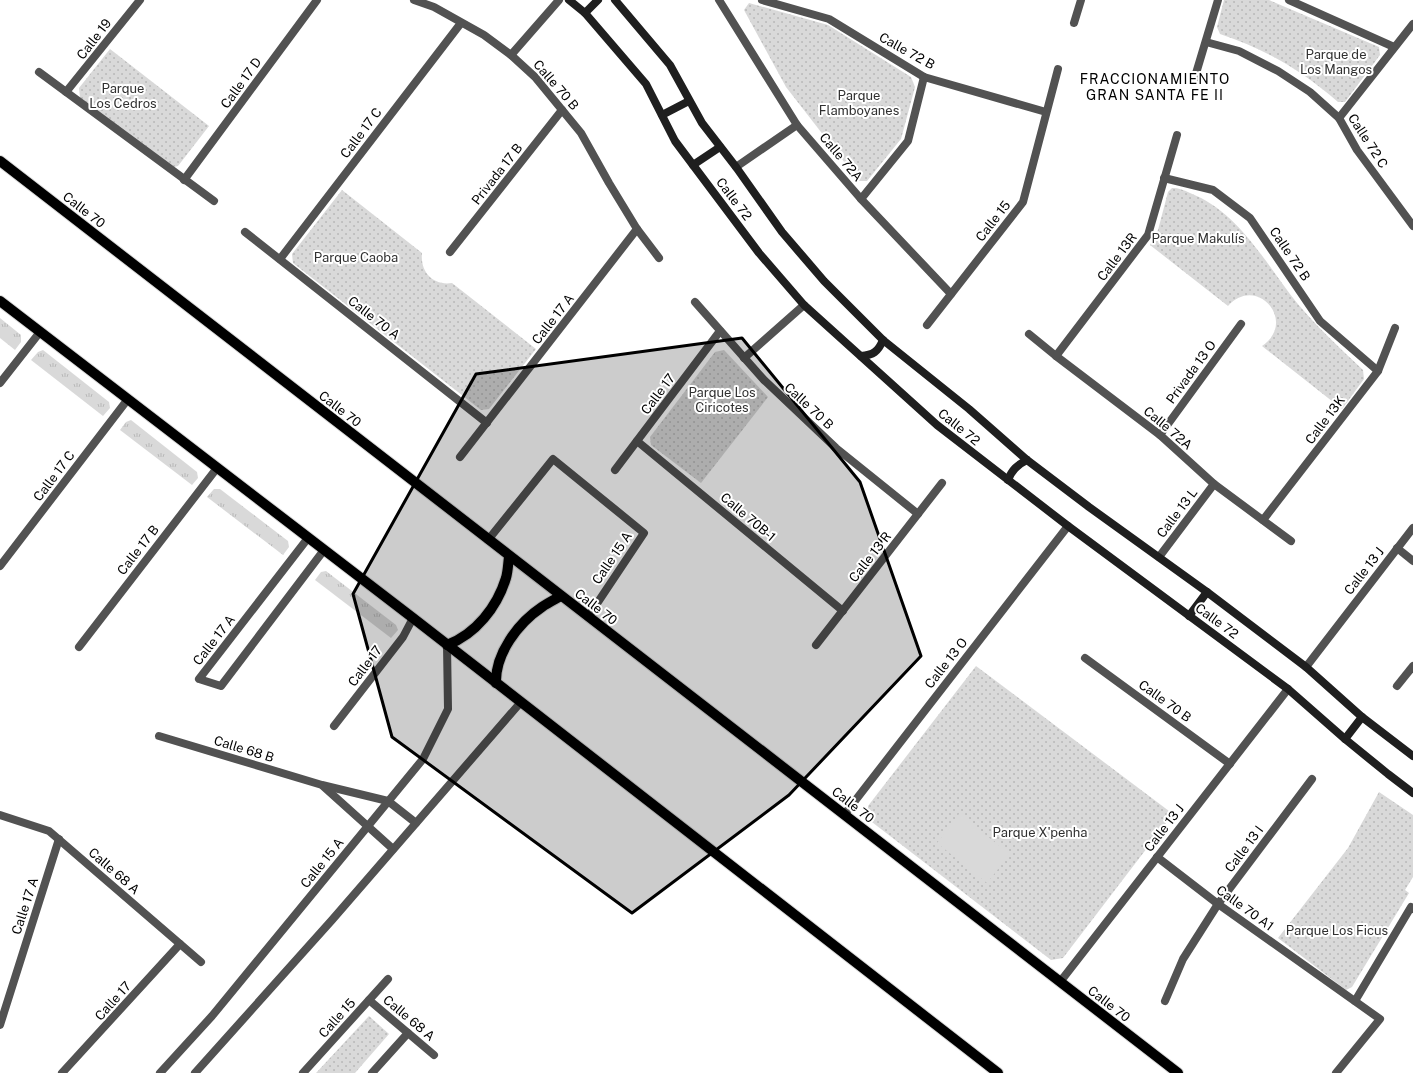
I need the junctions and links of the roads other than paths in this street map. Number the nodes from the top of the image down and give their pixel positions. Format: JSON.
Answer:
{"nodes":[{"id":1,"x":140,"y":0,"type":"edge"},
{"id":2,"x":317,"y":0,"type":"edge"},
{"id":3,"x":414,"y":0,"type":"edge"},
{"id":4,"x":559,"y":0,"type":"edge"},
{"id":5,"x":569,"y":0,"type":"edge"},
{"id":6,"x":598,"y":0,"type":"edge"},
{"id":7,"x":615,"y":0,"type":"edge"},
{"id":8,"x":719,"y":0,"type":"edge"},
{"id":9,"x":762,"y":0,"type":"edge"},
{"id":10,"x":1081,"y":0,"type":"edge"},
{"id":11,"x":1218,"y":0,"type":"edge"},
{"id":12,"x":1289,"y":0,"type":"edge"},
{"id":13,"x":585,"y":13,"type":"junction"},
{"id":14,"x":461,"y":22,"type":"junction"},
{"id":15,"x":1074,"y":23,"type":"dead end"},
{"id":16,"x":1413,"y":24,"type":"edge"},
{"id":17,"x":1206,"y":42,"type":"junction"},
{"id":18,"x":1394,"y":48,"type":"junction"},
{"id":19,"x":511,"y":55,"type":"junction"},
{"id":20,"x":1058,"y":69,"type":"dead end"},
{"id":21,"x":39,"y":72,"type":"dead end"},
{"id":22,"x":924,"y":77,"type":"junction"},
{"id":23,"x":1194,"y":80,"type":"dead end"},
{"id":24,"x":66,"y":92,"type":"junction"},
{"id":25,"x":690,"y":101,"type":"junction"},
{"id":26,"x":562,"y":110,"type":"junction"},
{"id":27,"x":1046,"y":112,"type":"junction"},
{"id":28,"x":662,"y":116,"type":"junction"},
{"id":29,"x":1339,"y":118,"type":"junction"},
{"id":30,"x":797,"y":125,"type":"junction"},
{"id":31,"x":1177,"y":135,"type":"dead end"},
{"id":32,"x":720,"y":147,"type":"junction"},
{"id":33,"x":0,"y":162,"type":"edge"},
{"id":34,"x":693,"y":166,"type":"junction"},
{"id":35,"x":736,"y":168,"type":"junction"},
{"id":36,"x":1164,"y":178,"type":"junction"},
{"id":37,"x":184,"y":180,"type":"junction"},
{"id":38,"x":861,"y":199,"type":"junction"},
{"id":39,"x":214,"y":201,"type":"dead end"},
{"id":40,"x":1413,"y":226,"type":"edge"},
{"id":41,"x":637,"y":229,"type":"junction"},
{"id":42,"x":245,"y":232,"type":"dead end"},
{"id":43,"x":450,"y":252,"type":"dead end"},
{"id":44,"x":659,"y":258,"type":"dead end"},
{"id":45,"x":280,"y":259,"type":"junction"},
{"id":46,"x":951,"y":294,"type":"junction"},
{"id":47,"x":0,"y":301,"type":"edge"},
{"id":48,"x":695,"y":302,"type":"dead end"},
{"id":49,"x":804,"y":305,"type":"junction"},
{"id":50,"x":1241,"y":324,"type":"dead end"},
{"id":51,"x":928,"y":325,"type":"dead end"},
{"id":52,"x":1394,"y":328,"type":"dead end"},
{"id":53,"x":720,"y":331,"type":"junction"},
{"id":54,"x":40,"y":332,"type":"junction"},
{"id":55,"x":1029,"y":334,"type":"dead end"},
{"id":56,"x":883,"y":340,"type":"junction"},
{"id":57,"x":861,"y":356,"type":"junction"},
{"id":58,"x":1056,"y":356,"type":"junction"},
{"id":59,"x":744,"y":358,"type":"junction"},
{"id":60,"x":1378,"y":371,"type":"junction"},
{"id":61,"x":0,"y":383,"type":"edge"},
{"id":62,"x":128,"y":399,"type":"junction"},
{"id":63,"x":487,"y":423,"type":"junction"},
{"id":64,"x":1160,"y":435,"type":"junction"},
{"id":65,"x":637,"y":441,"type":"junction"},
{"id":66,"x":460,"y":457,"type":"dead end"},
{"id":67,"x":1027,"y":460,"type":"junction"},
{"id":68,"x":217,"y":468,"type":"junction"},
{"id":69,"x":614,"y":470,"type":"dead end"},
{"id":70,"x":1008,"y":480,"type":"junction"},
{"id":71,"x":942,"y":483,"type":"dead end"},
{"id":72,"x":1214,"y":484,"type":"junction"},
{"id":73,"x":918,"y":514,"type":"junction"},
{"id":74,"x":1263,"y":520,"type":"junction"},
{"id":75,"x":1068,"y":526,"type":"junction"},
{"id":76,"x":1413,"y":528,"type":"edge"},
{"id":77,"x":308,"y":538,"type":"junction"},
{"id":78,"x":488,"y":540,"type":"junction"},
{"id":79,"x":1291,"y":541,"type":"dead end"},
{"id":80,"x":1397,"y":548,"type":"junction"},
{"id":81,"x":324,"y":550,"type":"junction"},
{"id":82,"x":509,"y":557,"type":"junction"},
{"id":83,"x":1159,"y":557,"type":"junction"},
{"id":84,"x":1413,"y":561,"type":"edge"},
{"id":85,"x":0,"y":566,"type":"edge"},
{"id":86,"x":1207,"y":592,"type":"junction"},
{"id":87,"x":561,"y":596,"type":"junction"},
{"id":88,"x":843,"y":611,"type":"junction"},
{"id":89,"x":1190,"y":616,"type":"junction"},
{"id":90,"x":588,"y":617,"type":"junction"},
{"id":91,"x":413,"y":618,"type":"junction"},
{"id":92,"x":447,"y":645,"type":"junction"},
{"id":93,"x":816,"y":645,"type":"dead end"},
{"id":94,"x":79,"y":647,"type":"dead end"},
{"id":95,"x":1085,"y":658,"type":"dead end"},
{"id":96,"x":1413,"y":666,"type":"edge"},
{"id":97,"x":1306,"y":667,"type":"junction"},
{"id":98,"x":496,"y":683,"type":"junction"},
{"id":99,"x":1397,"y":686,"type":"dead end"},
{"id":100,"x":1288,"y":689,"type":"junction"},
{"id":101,"x":521,"y":702,"type":"junction"},
{"id":102,"x":1362,"y":717,"type":"junction"},
{"id":103,"x":334,"y":726,"type":"dead end"},
{"id":104,"x":159,"y":736,"type":"dead end"},
{"id":105,"x":1345,"y":739,"type":"junction"},
{"id":106,"x":1413,"y":756,"type":"edge"},
{"id":107,"x":1230,"y":764,"type":"junction"},
{"id":108,"x":1312,"y":779,"type":"dead end"},
{"id":109,"x":322,"y":786,"type":"junction"},
{"id":110,"x":1413,"y":793,"type":"edge"},
{"id":111,"x":388,"y":801,"type":"junction"},
{"id":112,"x":0,"y":815,"type":"edge"},
{"id":113,"x":844,"y":815,"type":"junction"},
{"id":114,"x":416,"y":823,"type":"junction"},
{"id":115,"x":367,"y":827,"type":"junction"},
{"id":116,"x":59,"y":839,"type":"junction"},
{"id":117,"x":393,"y":849,"type":"junction"},
{"id":118,"x":1157,"y":857,"type":"junction"},
{"id":119,"x":1218,"y":904,"type":"junction"},
{"id":120,"x":1412,"y":908,"type":"edge"},
{"id":121,"x":180,"y":944,"type":"junction"},
{"id":122,"x":201,"y":962,"type":"dead end"},
{"id":123,"x":388,"y":979,"type":"dead end"},
{"id":124,"x":1060,"y":982,"type":"junction"},
{"id":125,"x":369,"y":1000,"type":"junction"},
{"id":126,"x":1165,"y":1001,"type":"dead end"},
{"id":127,"x":1355,"y":1001,"type":"junction"},
{"id":128,"x":0,"y":1025,"type":"edge"},
{"id":129,"x":408,"y":1033,"type":"junction"},
{"id":130,"x":434,"y":1055,"type":"dead end"},
{"id":131,"x":62,"y":1073,"type":"edge"},
{"id":132,"x":160,"y":1073,"type":"edge"},
{"id":133,"x":195,"y":1073,"type":"edge"},
{"id":134,"x":303,"y":1073,"type":"edge"},
{"id":135,"x":372,"y":1073,"type":"edge"},
{"id":136,"x":998,"y":1073,"type":"edge"},
{"id":137,"x":1178,"y":1073,"type":"edge"},
{"id":138,"x":1336,"y":1073,"type":"edge"}],
"edges":[{"from":1,"to":24,"type":"street","name":"Calle 19"},
{"from":2,"to":37,"type":"street","name":"Calle 17 D"},
{"from":3,"to":14,"type":"street","name":"Calle 70 B"},
{"from":4,"to":19,"type":"street"},
{"from":5,"to":13,"type":"main road","name":"Calle 72"},
{"from":6,"to":13,"type":"main road"},
{"from":7,"to":25,"type":"main road","name":"Calle 72"},
{"from":8,"to":30,"type":"street","name":"Calle 72A"},
{"from":9,"to":22,"type":"street","name":"Calle 72 B"},
{"from":10,"to":15,"type":"street"},
{"from":11,"to":17,"type":"street"},
{"from":12,"to":18,"type":"street"},
{"from":13,"to":28,"type":"main road","name":"Calle 72"},
{"from":14,"to":19,"type":"street","name":"Calle 70 B"},
{"from":14,"to":45,"type":"street","name":"Calle 17 C"},
{"from":16,"to":18,"type":"street"},
{"from":17,"to":23,"type":"street"},
{"from":17,"to":29,"type":"street","name":"Calle 72 C"},
{"from":18,"to":29,"type":"street"},
{"from":19,"to":26,"type":"street","name":"Calle 70 B"},
{"from":20,"to":27,"type":"street","name":"Calle 15"},
{"from":21,"to":24,"type":"street"},
{"from":22,"to":27,"type":"street","name":"Calle 72 B"},
{"from":22,"to":38,"type":"street"},
{"from":24,"to":37,"type":"street"},
{"from":25,"to":28,"type":"main road"},
{"from":25,"to":32,"type":"main road","name":"Calle 72"},
{"from":26,"to":41,"type":"street","name":"Calle 70 B"},
{"from":26,"to":43,"type":"street","name":"Privada 17 B"},
{"from":27,"to":46,"type":"street","name":"Calle 15"},
{"from":28,"to":34,"type":"main road","name":"Calle 72"},
{"from":29,"to":40,"type":"street","name":"Calle 72 C"},
{"from":30,"to":35,"type":"street"},
{"from":30,"to":38,"type":"street","name":"Calle 72A"},
{"from":31,"to":36,"type":"street","name":"Calle 13R"},
{"from":32,"to":34,"type":"main road"},
{"from":32,"to":35,"type":"main road","name":"Calle 72"},
{"from":33,"to":78,"type":"main road","name":"Calle 70"},
{"from":34,"to":49,"type":"main road","name":"Calle 72"},
{"from":35,"to":56,"type":"main road","name":"Calle 72"},
{"from":36,"to":58,"type":"street","name":"Calle 13R"},
{"from":36,"to":60,"type":"street","name":"Calle 72 B"},
{"from":37,"to":39,"type":"street"},
{"from":38,"to":46,"type":"street","name":"Calle 72A"},
{"from":41,"to":44,"type":"street","name":"Calle 70 B"},
{"from":41,"to":63,"type":"street","name":"Calle 17 A"},
{"from":42,"to":45,"type":"street","name":"Calle 70 A"},
{"from":45,"to":63,"type":"street","name":"Calle 70 A"},
{"from":46,"to":51,"type":"street","name":"Calle 15"},
{"from":47,"to":54,"type":"main road"},
{"from":48,"to":53,"type":"street","name":"Calle 70 B"},
{"from":49,"to":57,"type":"main road","name":"Calle 72"},
{"from":49,"to":59,"type":"street"},
{"from":50,"to":64,"type":"street","name":"Privada 13 O"},
{"from":52,"to":60,"type":"street","name":"Calle 13K"},
{"from":53,"to":59,"type":"street","name":"Calle 70 B"},
{"from":53,"to":65,"type":"street","name":"Calle 17"},
{"from":54,"to":61,"type":"street"},
{"from":54,"to":62,"type":"main road"},
{"from":55,"to":58,"type":"street","name":"Calle 72A"},
{"from":56,"to":57,"type":"main road"},
{"from":56,"to":67,"type":"main road","name":"Calle 72"},
{"from":57,"to":70,"type":"main road","name":"Calle 72"},
{"from":58,"to":64,"type":"street","name":"Calle 72A"},
{"from":59,"to":73,"type":"street","name":"Calle 70 B"},
{"from":60,"to":74,"type":"street","name":"Calle 13K"},
{"from":62,"to":68,"type":"main road"},
{"from":62,"to":85,"type":"street","name":"Calle 17 C"},
{"from":63,"to":66,"type":"street","name":"Calle 17 A"},
{"from":64,"to":72,"type":"street","name":"Calle 72A"},
{"from":65,"to":69,"type":"street","name":"Calle 17"},
{"from":65,"to":88,"type":"street","name":"Calle 70B-1"},
{"from":67,"to":70,"type":"main road"},
{"from":67,"to":83,"type":"main road","name":"Calle 72"},
{"from":68,"to":77,"type":"main road"},
{"from":68,"to":94,"type":"street","name":"Calle 17 B"},
{"from":70,"to":75,"type":"main road","name":"Calle 72"},
{"from":71,"to":73,"type":"street","name":"Calle 13 R"},
{"from":72,"to":74,"type":"street","name":"Calle 72A"},
{"from":72,"to":83,"type":"street","name":"Calle 13 L"},
{"from":73,"to":88,"type":"street","name":"Calle 13 R"},
{"from":74,"to":79,"type":"street","name":"Calle 72A"},
{"from":75,"to":89,"type":"main road","name":"Calle 72"},
{"from":75,"to":113,"type":"street","name":"Calle 13 O"},
{"from":76,"to":80,"type":"street","name":"Calle 13 J"},
{"from":77,"to":81,"type":"main road"},
{"from":77,"to":81,"type":"street","name":"Calle 17 A"},
{"from":78,"to":82,"type":"main road","name":"Calle 70"},
{"from":78,"to":90,"type":"street","name":"Calle 15 A"},
{"from":80,"to":84,"type":"street"},
{"from":80,"to":97,"type":"street","name":"Calle 13 J"},
{"from":81,"to":91,"type":"main road"},
{"from":82,"to":87,"type":"main road","name":"Calle 70"},
{"from":82,"to":92,"type":"main road"},
{"from":83,"to":86,"type":"main road","name":"Calle 72"},
{"from":86,"to":89,"type":"main road"},
{"from":86,"to":97,"type":"main road","name":"Calle 72"},
{"from":87,"to":90,"type":"main road","name":"Calle 70"},
{"from":87,"to":98,"type":"main road"},
{"from":88,"to":93,"type":"street","name":"Calle 13 R"},
{"from":89,"to":100,"type":"main road","name":"Calle 72"},
{"from":90,"to":113,"type":"main road","name":"Calle 70"},
{"from":91,"to":92,"type":"main road"},
{"from":91,"to":103,"type":"street","name":"Calle 17"},
{"from":92,"to":98,"type":"main road"},
{"from":92,"to":111,"type":"street","name":"Calle 15 A"},
{"from":95,"to":107,"type":"street","name":"Calle 70 B"},
{"from":96,"to":99,"type":"street"},
{"from":97,"to":102,"type":"main road","name":"Calle 72"},
{"from":98,"to":101,"type":"main road"},
{"from":100,"to":105,"type":"main road","name":"Calle 72"},
{"from":100,"to":107,"type":"street","name":"Calle 13 J"},
{"from":101,"to":114,"type":"street"},
{"from":101,"to":136,"type":"main road"},
{"from":102,"to":105,"type":"main road"},
{"from":102,"to":106,"type":"main road","name":"Calle 72"},
{"from":104,"to":109,"type":"street","name":"Calle 68 B"},
{"from":105,"to":110,"type":"main road","name":"Calle 72"},
{"from":107,"to":118,"type":"street","name":"Calle 13 J"},
{"from":108,"to":119,"type":"street","name":"Calle 13 I"},
{"from":109,"to":111,"type":"street","name":"Calle 68 B"},
{"from":109,"to":115,"type":"street","name":"Calle 68 B"},
{"from":111,"to":114,"type":"street","name":"Calle 68 B"},
{"from":111,"to":115,"type":"street","name":"Calle 15 A"},
{"from":112,"to":116,"type":"street","name":"Calle 68 A"},
{"from":113,"to":124,"type":"main road","name":"Calle 70"},
{"from":114,"to":117,"type":"street"},
{"from":115,"to":117,"type":"street","name":"Calle 68 B"},
{"from":115,"to":132,"type":"street","name":"Calle 15 A"},
{"from":116,"to":121,"type":"street","name":"Calle 68 A"},
{"from":116,"to":128,"type":"street","name":"Calle 17 A"},
{"from":117,"to":133,"type":"street"},
{"from":118,"to":119,"type":"street","name":"Calle 70 A1"},
{"from":118,"to":124,"type":"street","name":"Calle 13 J"},
{"from":119,"to":126,"type":"street","name":"Calle 13 I"},
{"from":119,"to":127,"type":"street","name":"Calle 70 A1"},
{"from":120,"to":127,"type":"street"},
{"from":121,"to":122,"type":"street","name":"Calle 68 A"},
{"from":121,"to":131,"type":"street","name":"Calle 17"},
{"from":123,"to":125,"type":"street","name":"Calle 15"},
{"from":124,"to":137,"type":"main road","name":"Calle 70"},
{"from":125,"to":129,"type":"street","name":"Calle 68 A"},
{"from":125,"to":134,"type":"street","name":"Calle 15"},
{"from":127,"to":138,"type":"street","name":"Calle 70 A1"},
{"from":129,"to":130,"type":"street","name":"Calle 68 A"},
{"from":129,"to":135,"type":"street"}]}
